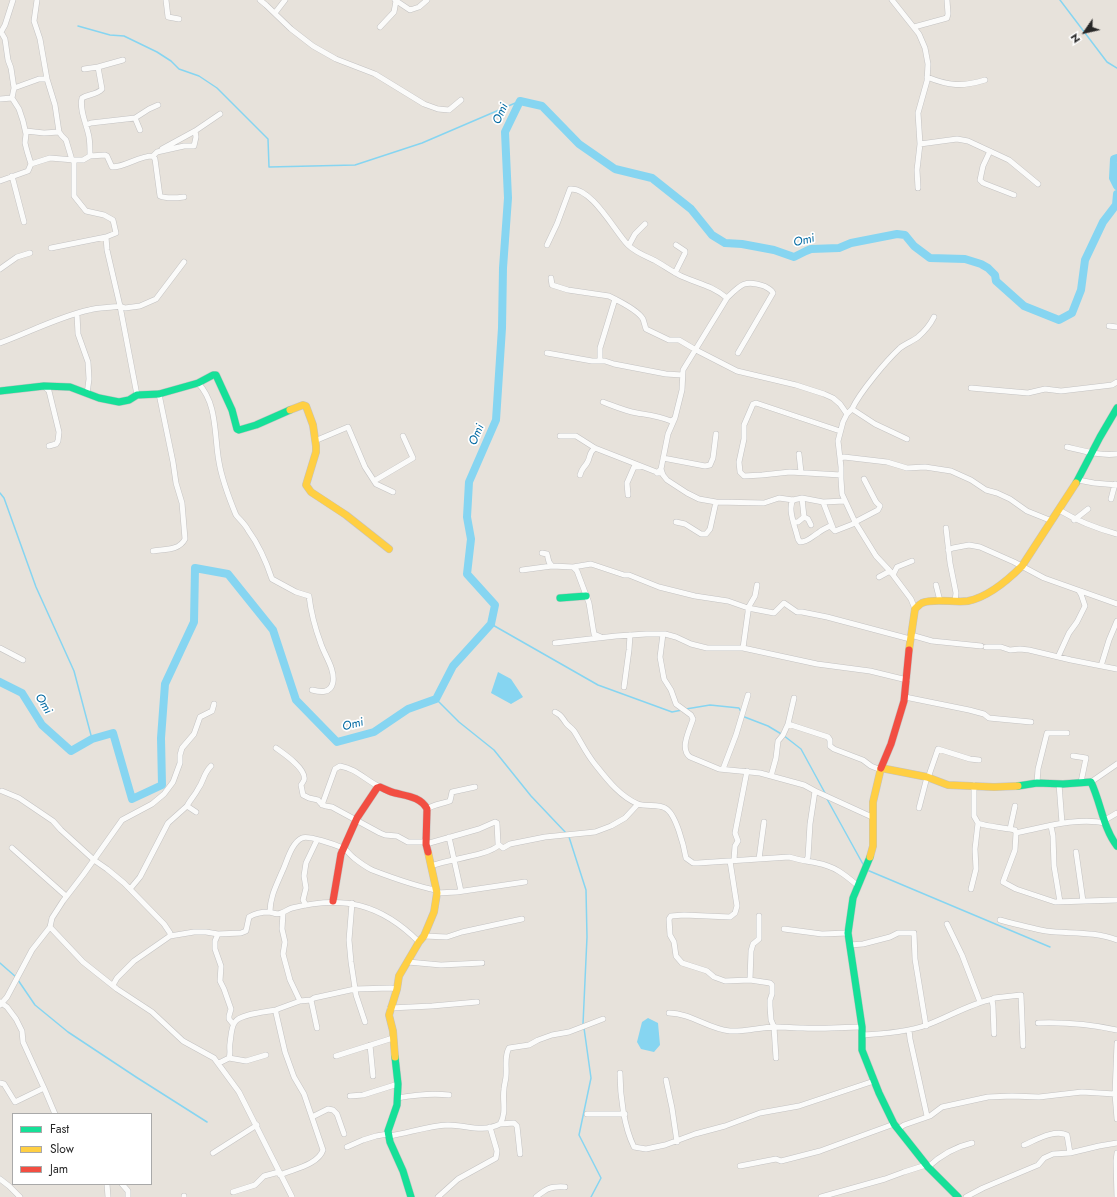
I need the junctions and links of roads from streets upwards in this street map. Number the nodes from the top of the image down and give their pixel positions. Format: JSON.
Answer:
{"nodes":[{"id":1,"x":13,"y":0,"type":"edge"},
{"id":2,"x":37,"y":0,"type":"edge"},
{"id":3,"x":166,"y":0,"type":"edge"},
{"id":4,"x":260,"y":0,"type":"edge"},
{"id":5,"x":285,"y":0,"type":"edge"},
{"id":6,"x":427,"y":0,"type":"edge"},
{"id":7,"x":892,"y":0,"type":"edge"},
{"id":8,"x":947,"y":0,"type":"edge"},
{"id":9,"x":396,"y":1,"type":"edge"},
{"id":10,"x":275,"y":13,"type":"junction"},
{"id":11,"x":179,"y":19,"type":"dead end"},
{"id":12,"x":380,"y":27,"type":"dead end"},
{"id":13,"x":914,"y":27,"type":"junction"},
{"id":14,"x":123,"y":60,"type":"dead end"},
{"id":15,"x":98,"y":67,"type":"junction"},
{"id":16,"x":84,"y":69,"type":"dead end"},
{"id":17,"x":927,"y":77,"type":"junction"},
{"id":18,"x":47,"y":79,"type":"junction"},
{"id":19,"x":984,"y":80,"type":"dead end"},
{"id":20,"x":14,"y":88,"type":"junction"},
{"id":21,"x":12,"y":98,"type":"junction"},
{"id":22,"x":0,"y":99,"type":"edge"},
{"id":23,"x":461,"y":100,"type":"dead end"},
{"id":24,"x":158,"y":105,"type":"dead end"},
{"id":25,"x":220,"y":114,"type":"dead end"},
{"id":26,"x":135,"y":118,"type":"junction"},
{"id":27,"x":86,"y":126,"type":"junction"},
{"id":28,"x":140,"y":130,"type":"dead end"},
{"id":29,"x":26,"y":131,"type":"junction"},
{"id":30,"x":59,"y":132,"type":"junction"},
{"id":31,"x":194,"y":132,"type":"junction"},
{"id":32,"x":920,"y":144,"type":"junction"},
{"id":33,"x":990,"y":151,"type":"junction"},
{"id":34,"x":155,"y":154,"type":"junction"},
{"id":35,"x":90,"y":156,"type":"junction"},
{"id":36,"x":73,"y":160,"type":"junction"},
{"id":37,"x":31,"y":164,"type":"junction"},
{"id":38,"x":12,"y":176,"type":"junction"},
{"id":39,"x":0,"y":180,"type":"edge"},
{"id":40,"x":1038,"y":184,"type":"dead end"},
{"id":41,"x":918,"y":188,"type":"dead end"},
{"id":42,"x":1014,"y":195,"type":"dead end"},
{"id":43,"x":184,"y":196,"type":"dead end"},
{"id":44,"x":24,"y":222,"type":"dead end"},
{"id":45,"x":645,"y":224,"type":"dead end"},
{"id":46,"x":106,"y":237,"type":"junction"},
{"id":47,"x":547,"y":245,"type":"dead end"},
{"id":48,"x":629,"y":245,"type":"junction"},
{"id":49,"x":676,"y":245,"type":"dead end"},
{"id":50,"x":51,"y":248,"type":"dead end"},
{"id":51,"x":30,"y":253,"type":"dead end"},
{"id":52,"x":184,"y":262,"type":"dead end"},
{"id":53,"x":0,"y":269,"type":"edge"},
{"id":54,"x":675,"y":273,"type":"junction"},
{"id":55,"x":551,"y":278,"type":"dead end"},
{"id":56,"x":727,"y":298,"type":"junction"},
{"id":57,"x":615,"y":299,"type":"junction"},
{"id":58,"x":120,"y":306,"type":"junction"},
{"id":59,"x":77,"y":314,"type":"junction"},
{"id":60,"x":934,"y":318,"type":"dead end"},
{"id":61,"x":1109,"y":326,"type":"dead end"},
{"id":62,"x":1117,"y":327,"type":"edge"},
{"id":63,"x":0,"y":343,"type":"edge"},
{"id":64,"x":696,"y":350,"type":"junction"},
{"id":65,"x":738,"y":352,"type":"dead end"},
{"id":66,"x":547,"y":353,"type":"dead end"},
{"id":67,"x":600,"y":361,"type":"junction"},
{"id":68,"x":682,"y":375,"type":"junction"},
{"id":69,"x":1117,"y":382,"type":"edge"},
{"id":70,"x":198,"y":383,"type":"junction"},
{"id":71,"x":44,"y":386,"type":"junction"},
{"id":72,"x":971,"y":388,"type":"dead end"},
{"id":73,"x":0,"y":391,"type":"edge"},
{"id":74,"x":87,"y":394,"type":"junction"},
{"id":75,"x":159,"y":394,"type":"junction"},
{"id":76,"x":137,"y":395,"type":"junction"},
{"id":77,"x":603,"y":402,"type":"dead end"},
{"id":78,"x":1117,"y":408,"type":"edge"},
{"id":79,"x":852,"y":409,"type":"junction"},
{"id":80,"x":847,"y":414,"type":"junction"},
{"id":81,"x":675,"y":418,"type":"junction"},
{"id":82,"x":840,"y":432,"type":"junction"},
{"id":83,"x":716,"y":434,"type":"dead end"},
{"id":84,"x":404,"y":436,"type":"dead end"},
{"id":85,"x":560,"y":436,"type":"dead end"},
{"id":86,"x":907,"y":439,"type":"dead end"},
{"id":87,"x":317,"y":440,"type":"junction"},
{"id":88,"x":49,"y":446,"type":"dead end"},
{"id":89,"x":1067,"y":447,"type":"dead end"},
{"id":90,"x":595,"y":448,"type":"junction"},
{"id":91,"x":1092,"y":453,"type":"junction"},
{"id":92,"x":799,"y":454,"type":"dead end"},
{"id":93,"x":1117,"y":454,"type":"edge"},
{"id":94,"x":663,"y":458,"type":"junction"},
{"id":95,"x":840,"y":458,"type":"junction"},
{"id":96,"x":641,"y":467,"type":"junction"},
{"id":97,"x":659,"y":471,"type":"junction"},
{"id":98,"x":801,"y":472,"type":"junction"},
{"id":99,"x":580,"y":475,"type":"dead end"},
{"id":100,"x":841,"y":475,"type":"junction"},
{"id":101,"x":864,"y":479,"type":"dead end"},
{"id":102,"x":1078,"y":480,"type":"junction"},
{"id":103,"x":374,"y":481,"type":"junction"},
{"id":104,"x":1116,"y":484,"type":"edge"},
{"id":105,"x":393,"y":492,"type":"dead end"},
{"id":106,"x":628,"y":495,"type":"dead end"},
{"id":107,"x":802,"y":498,"type":"junction"},
{"id":108,"x":1111,"y":499,"type":"dead end"},
{"id":109,"x":793,"y":500,"type":"junction"},
{"id":110,"x":845,"y":501,"type":"junction"},
{"id":111,"x":716,"y":502,"type":"junction"},
{"id":112,"x":823,"y":502,"type":"junction"},
{"id":113,"x":1088,"y":509,"type":"dead end"},
{"id":114,"x":1059,"y":510,"type":"junction"},
{"id":115,"x":804,"y":517,"type":"junction"},
{"id":116,"x":1074,"y":520,"type":"junction"},
{"id":117,"x":1052,"y":521,"type":"junction"},
{"id":118,"x":676,"y":522,"type":"dead end"},
{"id":119,"x":794,"y":522,"type":"junction"},
{"id":120,"x":855,"y":522,"type":"junction"},
{"id":121,"x":811,"y":525,"type":"dead end"},
{"id":122,"x":833,"y":528,"type":"junction"},
{"id":123,"x":946,"y":528,"type":"dead end"},
{"id":124,"x":1117,"y":534,"type":"edge"},
{"id":125,"x":389,"y":549,"type":"dead end"},
{"id":126,"x":948,"y":550,"type":"junction"},
{"id":127,"x":153,"y":551,"type":"dead end"},
{"id":128,"x":542,"y":553,"type":"dead end"},
{"id":129,"x":912,"y":560,"type":"dead end"},
{"id":130,"x":552,"y":566,"type":"junction"},
{"id":131,"x":1022,"y":566,"type":"junction"},
{"id":132,"x":572,"y":567,"type":"junction"},
{"id":133,"x":522,"y":570,"type":"dead end"},
{"id":134,"x":891,"y":573,"type":"junction"},
{"id":135,"x":879,"y":576,"type":"dead end"},
{"id":136,"x":757,"y":585,"type":"dead end"},
{"id":137,"x":936,"y":586,"type":"dead end"},
{"id":138,"x":1078,"y":590,"type":"junction"},
{"id":139,"x":586,"y":596,"type":"junction"},
{"id":140,"x":560,"y":598,"type":"dead end"},
{"id":141,"x":911,"y":599,"type":"junction"},
{"id":142,"x":940,"y":601,"type":"junction"},
{"id":143,"x":955,"y":601,"type":"junction"},
{"id":144,"x":922,"y":603,"type":"junction"},
{"id":145,"x":1117,"y":604,"type":"edge"},
{"id":146,"x":748,"y":608,"type":"junction"},
{"id":147,"x":915,"y":609,"type":"junction"},
{"id":148,"x":1117,"y":621,"type":"edge"},
{"id":149,"x":663,"y":634,"type":"junction"},
{"id":150,"x":630,"y":635,"type":"junction"},
{"id":151,"x":911,"y":637,"type":"junction"},
{"id":152,"x":602,"y":638,"type":"junction"},
{"id":153,"x":555,"y":643,"type":"dead end"},
{"id":154,"x":0,"y":648,"type":"edge"},
{"id":155,"x":743,"y":648,"type":"junction"},
{"id":156,"x":1058,"y":657,"type":"junction"},
{"id":157,"x":24,"y":660,"type":"dead end"},
{"id":158,"x":1101,"y":666,"type":"junction"},
{"id":159,"x":1117,"y":669,"type":"edge"},
{"id":160,"x":907,"y":680,"type":"junction"},
{"id":161,"x":624,"y":687,"type":"dead end"},
{"id":162,"x":312,"y":690,"type":"dead end"},
{"id":163,"x":748,"y":695,"type":"dead end"},
{"id":164,"x":905,"y":697,"type":"junction"},
{"id":165,"x":794,"y":698,"type":"dead end"},
{"id":166,"x":214,"y":704,"type":"dead end"},
{"id":167,"x":555,"y":712,"type":"dead end"},
{"id":168,"x":1031,"y":722,"type":"dead end"},
{"id":169,"x":788,"y":724,"type":"junction"},
{"id":170,"x":1067,"y":732,"type":"dead end"},
{"id":171,"x":276,"y":748,"type":"dead end"},
{"id":172,"x":1073,"y":756,"type":"dead end"},
{"id":173,"x":979,"y":760,"type":"dead end"},
{"id":174,"x":1117,"y":764,"type":"edge"},
{"id":175,"x":211,"y":766,"type":"dead end"},
{"id":176,"x":723,"y":769,"type":"junction"},
{"id":177,"x":881,"y":769,"type":"junction"},
{"id":178,"x":747,"y":771,"type":"junction"},
{"id":179,"x":770,"y":776,"type":"junction"},
{"id":180,"x":928,"y":778,"type":"junction"},
{"id":181,"x":1081,"y":782,"type":"junction"},
{"id":182,"x":1091,"y":782,"type":"junction"},
{"id":183,"x":1037,"y":783,"type":"junction"},
{"id":184,"x":1059,"y":784,"type":"junction"},
{"id":185,"x":974,"y":785,"type":"junction"},
{"id":186,"x":380,"y":787,"type":"junction"},
{"id":187,"x":475,"y":788,"type":"dead end"},
{"id":188,"x":2,"y":791,"type":"dead end"},
{"id":189,"x":816,"y":791,"type":"junction"},
{"id":190,"x":638,"y":804,"type":"junction"},
{"id":191,"x":322,"y":805,"type":"junction"},
{"id":192,"x":187,"y":806,"type":"junction"},
{"id":193,"x":1016,"y":806,"type":"dead end"},
{"id":194,"x":919,"y":808,"type":"dead end"},
{"id":195,"x":427,"y":809,"type":"junction"},
{"id":196,"x":196,"y":812,"type":"dead end"},
{"id":197,"x":1117,"y":813,"type":"edge"},
{"id":198,"x":872,"y":817,"type":"junction"},
{"id":199,"x":356,"y":821,"type":"junction"},
{"id":200,"x":764,"y":822,"type":"dead end"},
{"id":201,"x":1105,"y":822,"type":"junction"},
{"id":202,"x":978,"y":823,"type":"junction"},
{"id":203,"x":1062,"y":823,"type":"junction"},
{"id":204,"x":1051,"y":826,"type":"junction"},
{"id":205,"x":1010,"y":829,"type":"junction"},
{"id":206,"x":1016,"y":833,"type":"junction"},
{"id":207,"x":449,"y":837,"type":"junction"},
{"id":208,"x":317,"y":840,"type":"junction"},
{"id":209,"x":426,"y":844,"type":"junction"},
{"id":210,"x":499,"y":845,"type":"junction"},
{"id":211,"x":1117,"y":846,"type":"edge"},
{"id":212,"x":12,"y":848,"type":"dead end"},
{"id":213,"x":344,"y":849,"type":"junction"},
{"id":214,"x":1076,"y":852,"type":"dead end"},
{"id":215,"x":453,"y":859,"type":"junction"},
{"id":216,"x":759,"y":859,"type":"junction"},
{"id":217,"x":94,"y":860,"type":"junction"},
{"id":218,"x":732,"y":861,"type":"junction"},
{"id":219,"x":806,"y":861,"type":"junction"},
{"id":220,"x":431,"y":866,"type":"junction"},
{"id":221,"x":525,"y":882,"type":"dead end"},
{"id":222,"x":857,"y":885,"type":"junction"},
{"id":223,"x":130,"y":889,"type":"junction"},
{"id":224,"x":971,"y":889,"type":"dead end"},
{"id":225,"x":464,"y":891,"type":"junction"},
{"id":226,"x":437,"y":892,"type":"junction"},
{"id":227,"x":66,"y":896,"type":"junction"},
{"id":228,"x":1117,"y":900,"type":"edge"},
{"id":229,"x":333,"y":901,"type":"junction"},
{"id":230,"x":1083,"y":901,"type":"junction"},
{"id":231,"x":1060,"y":902,"type":"junction"},
{"id":232,"x":352,"y":903,"type":"junction"},
{"id":233,"x":306,"y":905,"type":"junction"},
{"id":234,"x":270,"y":912,"type":"junction"},
{"id":235,"x":282,"y":913,"type":"junction"},
{"id":236,"x":759,"y":916,"type":"dead end"},
{"id":237,"x":522,"y":919,"type":"dead end"},
{"id":238,"x":1000,"y":920,"type":"dead end"},
{"id":239,"x":947,"y":924,"type":"dead end"},
{"id":240,"x":50,"y":926,"type":"junction"},
{"id":241,"x":784,"y":929,"type":"dead end"},
{"id":242,"x":848,"y":932,"type":"junction"},
{"id":243,"x":218,"y":934,"type":"junction"},
{"id":244,"x":170,"y":936,"type":"junction"},
{"id":245,"x":422,"y":939,"type":"junction"},
{"id":246,"x":1117,"y":940,"type":"edge"},
{"id":247,"x":850,"y":945,"type":"junction"},
{"id":248,"x":408,"y":962,"type":"junction"},
{"id":249,"x":482,"y":963,"type":"dead end"},
{"id":250,"x":750,"y":980,"type":"junction"},
{"id":251,"x":113,"y":985,"type":"junction"},
{"id":252,"x":355,"y":989,"type":"junction"},
{"id":253,"x":397,"y":989,"type":"junction"},
{"id":254,"x":993,"y":998,"type":"junction"},
{"id":255,"x":311,"y":1000,"type":"junction"},
{"id":256,"x":300,"y":1001,"type":"junction"},
{"id":257,"x":477,"y":1002,"type":"dead end"},
{"id":258,"x":980,"y":1002,"type":"junction"},
{"id":259,"x":1,"y":1004,"type":"edge"},
{"id":260,"x":390,"y":1008,"type":"junction"},
{"id":261,"x":276,"y":1010,"type":"junction"},
{"id":262,"x":669,"y":1013,"type":"dead end"},
{"id":263,"x":603,"y":1019,"type":"dead end"},
{"id":264,"x":365,"y":1022,"type":"dead end"},
{"id":265,"x":1038,"y":1023,"type":"dead end"},
{"id":266,"x":234,"y":1024,"type":"junction"},
{"id":267,"x":926,"y":1026,"type":"junction"},
{"id":268,"x":774,"y":1027,"type":"junction"},
{"id":269,"x":862,"y":1027,"type":"junction"},
{"id":270,"x":317,"y":1028,"type":"dead end"},
{"id":271,"x":909,"y":1030,"type":"junction"},
{"id":272,"x":1117,"y":1030,"type":"edge"},
{"id":273,"x":994,"y":1034,"type":"dead end"},
{"id":274,"x":862,"y":1035,"type":"junction"},
{"id":275,"x":393,"y":1038,"type":"junction"},
{"id":276,"x":1117,"y":1043,"type":"edge"},
{"id":277,"x":370,"y":1045,"type":"junction"},
{"id":278,"x":1023,"y":1046,"type":"dead end"},
{"id":279,"x":266,"y":1055,"type":"dead end"},
{"id":280,"x":336,"y":1056,"type":"dead end"},
{"id":281,"x":229,"y":1058,"type":"junction"},
{"id":282,"x":776,"y":1058,"type":"dead end"},
{"id":283,"x":219,"y":1063,"type":"junction"},
{"id":284,"x":620,"y":1074,"type":"dead end"},
{"id":285,"x":374,"y":1076,"type":"dead end"},
{"id":286,"x":666,"y":1080,"type":"dead end"},
{"id":287,"x":874,"y":1081,"type":"junction"},
{"id":288,"x":0,"y":1083,"type":"edge"},
{"id":289,"x":398,"y":1084,"type":"junction"},
{"id":290,"x":44,"y":1088,"type":"junction"},
{"id":291,"x":1115,"y":1094,"type":"junction"},
{"id":292,"x":449,"y":1095,"type":"dead end"},
{"id":293,"x":350,"y":1096,"type":"dead end"},
{"id":294,"x":397,"y":1098,"type":"junction"},
{"id":295,"x":1116,"y":1102,"type":"edge"},
{"id":296,"x":55,"y":1113,"type":"edge"},
{"id":297,"x":587,"y":1114,"type":"dead end"},
{"id":298,"x":624,"y":1114,"type":"junction"},
{"id":299,"x":927,"y":1116,"type":"junction"},
{"id":300,"x":312,"y":1117,"type":"junction"},
{"id":301,"x":1117,"y":1119,"type":"edge"},
{"id":302,"x":500,"y":1124,"type":"junction"},
{"id":303,"x":257,"y":1125,"type":"junction"},
{"id":304,"x":490,"y":1127,"type":"junction"},
{"id":305,"x":896,"y":1127,"type":"junction"},
{"id":306,"x":344,"y":1134,"type":"dead end"},
{"id":307,"x":389,"y":1135,"type":"junction"},
{"id":308,"x":677,"y":1142,"type":"junction"},
{"id":309,"x":972,"y":1143,"type":"dead end"},
{"id":310,"x":1117,"y":1143,"type":"edge"},
{"id":311,"x":1024,"y":1145,"type":"dead end"},
{"id":312,"x":348,"y":1147,"type":"dead end"},
{"id":313,"x":213,"y":1153,"type":"dead end"},
{"id":314,"x":1070,"y":1153,"type":"junction"},
{"id":315,"x":1117,"y":1153,"type":"edge"},
{"id":316,"x":520,"y":1154,"type":"dead end"},
{"id":317,"x":1116,"y":1161,"type":"edge"},
{"id":318,"x":740,"y":1166,"type":"dead end"},
{"id":319,"x":927,"y":1166,"type":"junction"},
{"id":320,"x":280,"y":1173,"type":"junction"},
{"id":321,"x":0,"y":1179,"type":"edge"},
{"id":322,"x":1116,"y":1184,"type":"edge"},
{"id":323,"x":107,"y":1185,"type":"edge"},
{"id":324,"x":123,"y":1185,"type":"edge"},
{"id":325,"x":565,"y":1187,"type":"dead end"},
{"id":326,"x":234,"y":1192,"type":"dead end"},
{"id":327,"x":20,"y":1197,"type":"edge"},
{"id":328,"x":108,"y":1197,"type":"edge"},
{"id":329,"x":128,"y":1197,"type":"edge"},
{"id":330,"x":292,"y":1197,"type":"edge"},
{"id":331,"x":411,"y":1197,"type":"edge"},
{"id":332,"x":438,"y":1197,"type":"edge"},
{"id":333,"x":536,"y":1197,"type":"edge"},
{"id":334,"x":820,"y":1197,"type":"edge"},
{"id":335,"x":958,"y":1197,"type":"edge"},
{"id":336,"x":966,"y":1197,"type":"edge"},
{"id":337,"x":1117,"y":1197,"type":"edge"}],
"edges":[{"from":1,"to":20,"type":"street"},
{"from":2,"to":18,"type":"street"},
{"from":3,"to":11,"type":"street"},
{"from":4,"to":10,"type":"street"},
{"from":5,"to":10,"type":"street"},
{"from":6,"to":9,"type":"street"},
{"from":7,"to":13,"type":"street"},
{"from":8,"to":13,"type":"street"},
{"from":9,"to":12,"type":"street"},
{"from":10,"to":23,"type":"street"},
{"from":13,"to":17,"type":"street"},
{"from":14,"to":15,"type":"street"},
{"from":15,"to":16,"type":"street"},
{"from":15,"to":27,"type":"street"},
{"from":17,"to":19,"type":"street"},
{"from":17,"to":32,"type":"street"},
{"from":18,"to":20,"type":"street"},
{"from":18,"to":30,"type":"street"},
{"from":20,"to":21,"type":"street"},
{"from":21,"to":22,"type":"street"},
{"from":21,"to":29,"type":"street"},
{"from":24,"to":26,"type":"street"},
{"from":25,"to":31,"type":"street"},
{"from":26,"to":27,"type":"street"},
{"from":26,"to":28,"type":"street"},
{"from":27,"to":35,"type":"street"},
{"from":29,"to":30,"type":"street"},
{"from":29,"to":37,"type":"street"},
{"from":30,"to":36,"type":"street"},
{"from":31,"to":34,"type":"street"},
{"from":31,"to":34,"type":"street"},
{"from":32,"to":33,"type":"street"},
{"from":32,"to":41,"type":"street"},
{"from":33,"to":40,"type":"street"},
{"from":33,"to":42,"type":"street"},
{"from":34,"to":35,"type":"street"},
{"from":34,"to":43,"type":"street"},
{"from":35,"to":36,"type":"street"},
{"from":36,"to":37,"type":"street"},
{"from":36,"to":46,"type":"street"},
{"from":37,"to":38,"type":"street"},
{"from":38,"to":39,"type":"street"},
{"from":38,"to":44,"type":"street"},
{"from":45,"to":48,"type":"street"},
{"from":46,"to":50,"type":"street"},
{"from":46,"to":58,"type":"street"},
{"from":47,"to":48,"type":"street"},
{"from":48,"to":54,"type":"street"},
{"from":49,"to":54,"type":"street"},
{"from":51,"to":53,"type":"street"},
{"from":52,"to":58,"type":"street"},
{"from":54,"to":56,"type":"street"},
{"from":55,"to":57,"type":"street"},
{"from":56,"to":64,"type":"street"},
{"from":56,"to":65,"type":"street"},
{"from":57,"to":64,"type":"street"},
{"from":57,"to":67,"type":"street"},
{"from":58,"to":59,"type":"street"},
{"from":58,"to":76,"type":"street"},
{"from":59,"to":63,"type":"street"},
{"from":59,"to":74,"type":"street"},
{"from":60,"to":79,"type":"street"},
{"from":61,"to":62,"type":"street"},
{"from":64,"to":68,"type":"street"},
{"from":64,"to":80,"type":"street"},
{"from":66,"to":67,"type":"street"},
{"from":67,"to":68,"type":"street"},
{"from":68,"to":81,"type":"street"},
{"from":69,"to":72,"type":"street"},
{"from":70,"to":75,"type":"street"},
{"from":70,"to":87,"type":"street"},
{"from":70,"to":162,"type":"street"},
{"from":71,"to":73,"type":"street"},
{"from":71,"to":74,"type":"street"},
{"from":71,"to":88,"type":"street"},
{"from":74,"to":76,"type":"street"},
{"from":75,"to":76,"type":"street"},
{"from":75,"to":127,"type":"street"},
{"from":77,"to":81,"type":"street"},
{"from":78,"to":91,"type":"street"},
{"from":79,"to":80,"type":"street"},
{"from":79,"to":86,"type":"street"},
{"from":80,"to":82,"type":"street"},
{"from":81,"to":94,"type":"street"},
{"from":82,"to":95,"type":"street"},
{"from":82,"to":98,"type":"street"},
{"from":83,"to":94,"type":"street"},
{"from":84,"to":103,"type":"street"},
{"from":85,"to":90,"type":"street"},
{"from":87,"to":103,"type":"street"},
{"from":87,"to":125,"type":"street"},
{"from":89,"to":91,"type":"street"},
{"from":90,"to":96,"type":"street"},
{"from":90,"to":99,"type":"street"},
{"from":91,"to":93,"type":"street"},
{"from":91,"to":102,"type":"street"},
{"from":92,"to":98,"type":"street"},
{"from":94,"to":97,"type":"street"},
{"from":95,"to":100,"type":"street"},
{"from":95,"to":117,"type":"street"},
{"from":96,"to":97,"type":"street"},
{"from":96,"to":106,"type":"street"},
{"from":97,"to":111,"type":"street"},
{"from":98,"to":100,"type":"street"},
{"from":100,"to":110,"type":"street"},
{"from":101,"to":120,"type":"street"},
{"from":102,"to":104,"type":"street"},
{"from":102,"to":114,"type":"street"},
{"from":103,"to":105,"type":"street"},
{"from":104,"to":108,"type":"street"},
{"from":107,"to":109,"type":"street"},
{"from":107,"to":112,"type":"street"},
{"from":107,"to":115,"type":"street"},
{"from":109,"to":111,"type":"street"},
{"from":109,"to":119,"type":"street"},
{"from":110,"to":112,"type":"street"},
{"from":110,"to":120,"type":"street"},
{"from":111,"to":118,"type":"street"},
{"from":112,"to":122,"type":"street"},
{"from":113,"to":116,"type":"street"},
{"from":114,"to":116,"type":"street"},
{"from":114,"to":117,"type":"street"},
{"from":115,"to":119,"type":"street"},
{"from":115,"to":121,"type":"street"},
{"from":116,"to":124,"type":"street"},
{"from":117,"to":131,"type":"street"},
{"from":119,"to":122,"type":"street"},
{"from":120,"to":122,"type":"street"},
{"from":120,"to":134,"type":"street"},
{"from":123,"to":126,"type":"street"},
{"from":126,"to":131,"type":"street"},
{"from":126,"to":143,"type":"street"},
{"from":128,"to":130,"type":"street"},
{"from":129,"to":134,"type":"street"},
{"from":130,"to":132,"type":"street"},
{"from":130,"to":133,"type":"street"},
{"from":131,"to":138,"type":"street"},
{"from":131,"to":143,"type":"street"},
{"from":132,"to":139,"type":"street"},
{"from":132,"to":146,"type":"street"},
{"from":134,"to":135,"type":"street"},
{"from":134,"to":141,"type":"street"},
{"from":136,"to":146,"type":"street"},
{"from":137,"to":142,"type":"street"},
{"from":138,"to":145,"type":"street"},
{"from":138,"to":156,"type":"street"},
{"from":139,"to":140,"type":"street"},
{"from":139,"to":152,"type":"street"},
{"from":141,"to":144,"type":"street"},
{"from":141,"to":147,"type":"street"},
{"from":142,"to":143,"type":"street"},
{"from":142,"to":144,"type":"street"},
{"from":144,"to":147,"type":"street"},
{"from":146,"to":151,"type":"street"},
{"from":146,"to":155,"type":"street"},
{"from":147,"to":151,"type":"street"},
{"from":148,"to":158,"type":"street"},
{"from":149,"to":150,"type":"street"},
{"from":149,"to":155,"type":"street"},
{"from":149,"to":176,"type":"street"},
{"from":150,"to":152,"type":"street"},
{"from":150,"to":161,"type":"street"},
{"from":151,"to":156,"type":"street"},
{"from":151,"to":160,"type":"street"},
{"from":152,"to":153,"type":"street"},
{"from":154,"to":157,"type":"street"},
{"from":155,"to":160,"type":"street"},
{"from":156,"to":158,"type":"street"},
{"from":158,"to":159,"type":"street"},
{"from":160,"to":164,"type":"street"},
{"from":163,"to":176,"type":"street"},
{"from":164,"to":168,"type":"street"},
{"from":164,"to":177,"type":"street"},
{"from":165,"to":169,"type":"street"},
{"from":166,"to":217,"type":"street"},
{"from":167,"to":190,"type":"street"},
{"from":169,"to":177,"type":"street"},
{"from":169,"to":179,"type":"street"},
{"from":170,"to":183,"type":"street"},
{"from":171,"to":191,"type":"street"},
{"from":172,"to":181,"type":"street"},
{"from":173,"to":180,"type":"street"},
{"from":174,"to":182,"type":"street"},
{"from":175,"to":192,"type":"street"},
{"from":176,"to":178,"type":"street"},
{"from":177,"to":180,"type":"street"},
{"from":177,"to":198,"type":"street"},
{"from":178,"to":179,"type":"street"},
{"from":178,"to":218,"type":"street"},
{"from":179,"to":189,"type":"street"},
{"from":180,"to":185,"type":"street"},
{"from":180,"to":194,"type":"street"},
{"from":181,"to":182,"type":"street"},
{"from":181,"to":184,"type":"street"},
{"from":182,"to":201,"type":"street"},
{"from":183,"to":184,"type":"street"},
{"from":183,"to":185,"type":"street"},
{"from":184,"to":203,"type":"street"},
{"from":185,"to":202,"type":"street"},
{"from":186,"to":191,"type":"street"},
{"from":186,"to":195,"type":"street"},
{"from":186,"to":199,"type":"street"},
{"from":187,"to":195,"type":"street"},
{"from":188,"to":217,"type":"street"},
{"from":189,"to":198,"type":"street"},
{"from":189,"to":219,"type":"street"},
{"from":190,"to":210,"type":"street"},
{"from":190,"to":218,"type":"street"},
{"from":191,"to":199,"type":"street"},
{"from":192,"to":196,"type":"street"},
{"from":192,"to":223,"type":"street"},
{"from":193,"to":205,"type":"street"},
{"from":195,"to":209,"type":"street"},
{"from":197,"to":201,"type":"street"},
{"from":198,"to":222,"type":"street"},
{"from":199,"to":209,"type":"street"},
{"from":199,"to":213,"type":"street"},
{"from":200,"to":216,"type":"street"},
{"from":201,"to":203,"type":"street"},
{"from":201,"to":211,"type":"street"},
{"from":202,"to":205,"type":"street"},
{"from":202,"to":224,"type":"street"},
{"from":203,"to":204,"type":"street"},
{"from":204,"to":206,"type":"street"},
{"from":204,"to":231,"type":"street"},
{"from":205,"to":206,"type":"street"},
{"from":206,"to":231,"type":"street"},
{"from":207,"to":209,"type":"street"},
{"from":207,"to":210,"type":"street"},
{"from":207,"to":215,"type":"street"},
{"from":208,"to":213,"type":"street"},
{"from":208,"to":233,"type":"street"},
{"from":208,"to":234,"type":"street"},
{"from":209,"to":220,"type":"street"},
{"from":210,"to":215,"type":"street"},
{"from":212,"to":227,"type":"street"},
{"from":213,"to":226,"type":"street"},
{"from":213,"to":229,"type":"street"},
{"from":214,"to":230,"type":"street"},
{"from":215,"to":220,"type":"street"},
{"from":215,"to":225,"type":"street"},
{"from":216,"to":218,"type":"street"},
{"from":216,"to":219,"type":"street"},
{"from":217,"to":223,"type":"street"},
{"from":217,"to":227,"type":"street"},
{"from":218,"to":250,"type":"street"},
{"from":219,"to":222,"type":"street"},
{"from":220,"to":226,"type":"street"},
{"from":221,"to":225,"type":"street"},
{"from":222,"to":242,"type":"street"},
{"from":223,"to":244,"type":"street"},
{"from":225,"to":226,"type":"street"},
{"from":226,"to":245,"type":"street"},
{"from":227,"to":240,"type":"street"},
{"from":228,"to":230,"type":"street"},
{"from":229,"to":232,"type":"street"},
{"from":229,"to":233,"type":"street"},
{"from":230,"to":231,"type":"street"},
{"from":232,"to":245,"type":"street"},
{"from":232,"to":252,"type":"street"},
{"from":233,"to":235,"type":"street"},
{"from":234,"to":235,"type":"street"},
{"from":234,"to":243,"type":"street"},
{"from":235,"to":256,"type":"street"},
{"from":236,"to":250,"type":"street"},
{"from":237,"to":245,"type":"street"},
{"from":238,"to":246,"type":"street"},
{"from":239,"to":258,"type":"street"},
{"from":240,"to":251,"type":"street"},
{"from":240,"to":259,"type":"street"},
{"from":241,"to":242,"type":"street"},
{"from":242,"to":247,"type":"street"},
{"from":243,"to":244,"type":"street"},
{"from":243,"to":266,"type":"street"},
{"from":244,"to":251,"type":"street"},
{"from":245,"to":248,"type":"street"},
{"from":247,"to":267,"type":"street"},
{"from":247,"to":269,"type":"street"},
{"from":248,"to":249,"type":"street"},
{"from":248,"to":253,"type":"street"},
{"from":250,"to":268,"type":"street"},
{"from":251,"to":283,"type":"street"},
{"from":252,"to":253,"type":"street"},
{"from":252,"to":255,"type":"street"},
{"from":252,"to":264,"type":"street"},
{"from":253,"to":260,"type":"street"},
{"from":254,"to":258,"type":"street"},
{"from":254,"to":273,"type":"street"},
{"from":254,"to":278,"type":"street"},
{"from":255,"to":256,"type":"street"},
{"from":255,"to":270,"type":"street"},
{"from":256,"to":261,"type":"street"},
{"from":257,"to":260,"type":"street"},
{"from":258,"to":267,"type":"street"},
{"from":259,"to":290,"type":"street"},
{"from":260,"to":275,"type":"street"},
{"from":261,"to":266,"type":"street"},
{"from":261,"to":300,"type":"street"},
{"from":262,"to":268,"type":"street"},
{"from":263,"to":302,"type":"street"},
{"from":265,"to":272,"type":"street"},
{"from":266,"to":281,"type":"street"},
{"from":267,"to":271,"type":"street"},
{"from":268,"to":269,"type":"street"},
{"from":268,"to":282,"type":"street"},
{"from":269,"to":274,"type":"street"},
{"from":271,"to":274,"type":"street"},
{"from":271,"to":299,"type":"street"},
{"from":274,"to":287,"type":"street"},
{"from":275,"to":277,"type":"street"},
{"from":275,"to":289,"type":"street"},
{"from":276,"to":291,"type":"street"},
{"from":277,"to":280,"type":"street"},
{"from":277,"to":285,"type":"street"},
{"from":279,"to":281,"type":"street"},
{"from":281,"to":283,"type":"street"},
{"from":283,"to":303,"type":"street"},
{"from":284,"to":298,"type":"street"},
{"from":286,"to":308,"type":"street"},
{"from":287,"to":305,"type":"street"},
{"from":287,"to":308,"type":"street"},
{"from":288,"to":290,"type":"street"},
{"from":289,"to":293,"type":"street"},
{"from":289,"to":294,"type":"street"},
{"from":290,"to":296,"type":"street"},
{"from":291,"to":295,"type":"street"},
{"from":291,"to":299,"type":"street"},
{"from":292,"to":294,"type":"street"},
{"from":294,"to":307,"type":"street"},
{"from":295,"to":301,"type":"street"},
{"from":297,"to":298,"type":"street"},
{"from":298,"to":308,"type":"street"},
{"from":299,"to":305,"type":"street"},
{"from":300,"to":306,"type":"street"},
{"from":300,"to":320,"type":"street"},
{"from":302,"to":304,"type":"street"},
{"from":302,"to":316,"type":"street"},
{"from":303,"to":313,"type":"street"},
{"from":303,"to":320,"type":"street"},
{"from":304,"to":307,"type":"street"},
{"from":304,"to":332,"type":"street"},
{"from":305,"to":318,"type":"street"},
{"from":305,"to":319,"type":"street"},
{"from":307,"to":312,"type":"street"},
{"from":307,"to":331,"type":"street"},
{"from":309,"to":319,"type":"street"},
{"from":310,"to":314,"type":"street"},
{"from":311,"to":314,"type":"street"},
{"from":314,"to":336,"type":"street"},
{"from":315,"to":317,"type":"street"},
{"from":317,"to":322,"type":"street"},
{"from":319,"to":334,"type":"street"},
{"from":319,"to":335,"type":"street"},
{"from":320,"to":326,"type":"street"},
{"from":320,"to":330,"type":"street"},
{"from":321,"to":327,"type":"street"},
{"from":322,"to":337,"type":"street"},
{"from":323,"to":328,"type":"street"},
{"from":324,"to":329,"type":"street"},
{"from":325,"to":333,"type":"street"}]}
